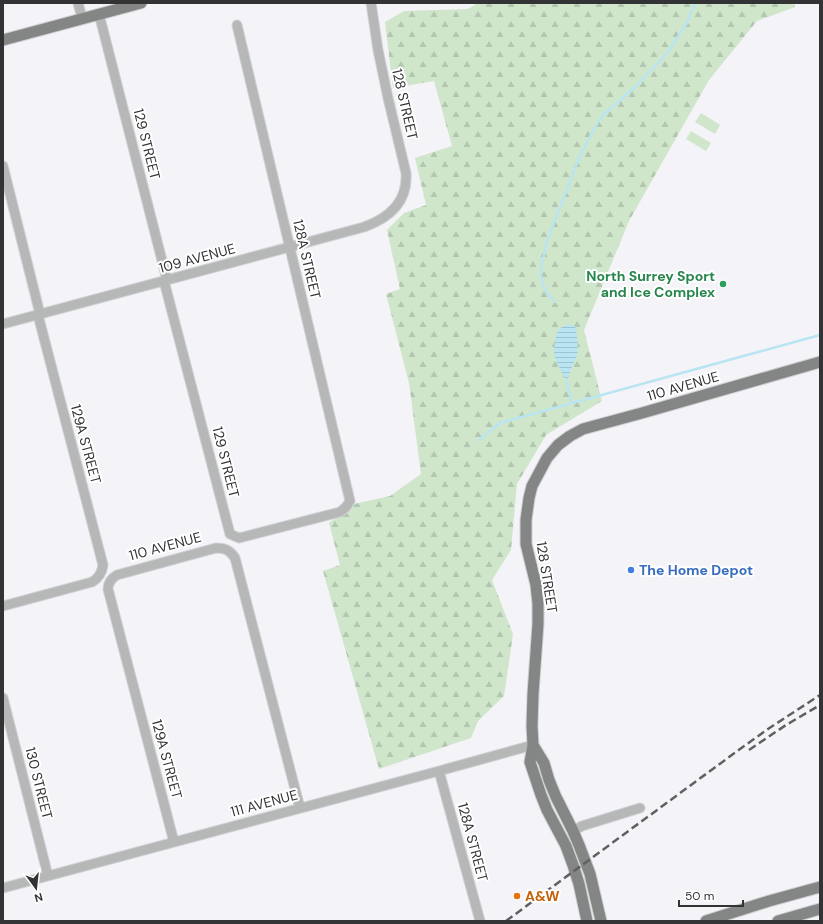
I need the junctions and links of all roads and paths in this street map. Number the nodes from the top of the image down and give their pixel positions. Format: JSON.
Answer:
{"nodes":[{"id":1,"x":78,"y":3,"type":"edge"},
{"id":2,"x":141,"y":3,"type":"edge"},
{"id":3,"x":371,"y":3,"type":"edge"},
{"id":4,"x":99,"y":14,"type":"junction"},
{"id":5,"x":82,"y":18,"type":"junction"},
{"id":6,"x":237,"y":25,"type":"dead end"},
{"id":7,"x":3,"y":40,"type":"edge"},
{"id":8,"x":3,"y":166,"type":"edge"},
{"id":9,"x":394,"y":208,"type":"joint"},
{"id":10,"x":290,"y":248,"type":"junction"},
{"id":11,"x":165,"y":281,"type":"junction"},
{"id":12,"x":39,"y":314,"type":"junction"},
{"id":13,"x":3,"y":324,"type":"edge"},
{"id":14,"x":820,"y":362,"type":"edge"},
{"id":15,"x":558,"y":446,"type":"joint"},
{"id":16,"x":230,"y":534,"type":"joint"},
{"id":17,"x":108,"y":589,"type":"joint"},
{"id":18,"x":3,"y":606,"type":"edge"},
{"id":19,"x":3,"y":698,"type":"edge"},
{"id":20,"x":533,"y":745,"type":"junction"},
{"id":21,"x":439,"y":771,"type":"junction"},
{"id":22,"x":300,"y":808,"type":"junction"},
{"id":23,"x":640,"y":808,"type":"dead end"},
{"id":24,"x":573,"y":831,"type":"junction"},
{"id":25,"x":174,"y":842,"type":"junction"},
{"id":26,"x":48,"y":876,"type":"junction"},
{"id":27,"x":820,"y":887,"type":"edge"},
{"id":28,"x":3,"y":888,"type":"edge"},
{"id":29,"x":820,"y":909,"type":"edge"},
{"id":30,"x":480,"y":921,"type":"edge"},
{"id":31,"x":587,"y":921,"type":"edge"},
{"id":32,"x":601,"y":921,"type":"edge"},
{"id":33,"x":706,"y":921,"type":"edge"},
{"id":34,"x":778,"y":921,"type":"edge"}],
"edges":[{"from":1,"to":5,"type":"street"},
{"from":2,"to":4,"type":"main road"},
{"from":3,"to":9,"type":"street","name":"128 STREET"},
{"from":4,"to":5,"type":"main road"},
{"from":4,"to":11,"type":"street","name":"129 STREET"},
{"from":5,"to":7,"type":"main road"},
{"from":6,"to":10,"type":"street","name":"128A STREET"},
{"from":8,"to":12,"type":"street","name":"129A STREET"},
{"from":9,"to":10,"type":"street","name":"109 AVENUE"},
{"from":10,"to":11,"type":"street","name":"109 AVENUE"},
{"from":10,"to":16,"type":"street","name":"128A STREET"},
{"from":11,"to":12,"type":"street","name":"109 AVENUE"},
{"from":11,"to":16,"type":"street","name":"129 STREET"},
{"from":12,"to":13,"type":"street","name":"109 AVENUE"},
{"from":12,"to":18,"type":"street","name":"129A STREET"},
{"from":14,"to":15,"type":"main road","name":"110 AVENUE"},
{"from":15,"to":20,"type":"main road","name":"128 STREET"},
{"from":17,"to":22,"type":"street","name":"110 AVENUE"},
{"from":17,"to":25,"type":"street","name":"129A STREET"},
{"from":19,"to":26,"type":"street","name":"130 STREET"},
{"from":20,"to":21,"type":"street","name":"111 AVENUE"},
{"from":20,"to":24,"type":"main road","name":"128 STREET"},
{"from":20,"to":31,"type":"main road","name":"128 STREET"},
{"from":21,"to":22,"type":"street","name":"111 AVENUE"},
{"from":21,"to":30,"type":"street","name":"128A STREET"},
{"from":22,"to":25,"type":"street","name":"111 AVENUE"},
{"from":23,"to":24,"type":"street"},
{"from":24,"to":32,"type":"main road","name":"128 STREET"},
{"from":25,"to":26,"type":"street","name":"111 AVENUE"},
{"from":26,"to":28,"type":"street","name":"111 AVENUE"},
{"from":27,"to":33,"type":"main road"},
{"from":29,"to":34,"type":"main road"}]}
